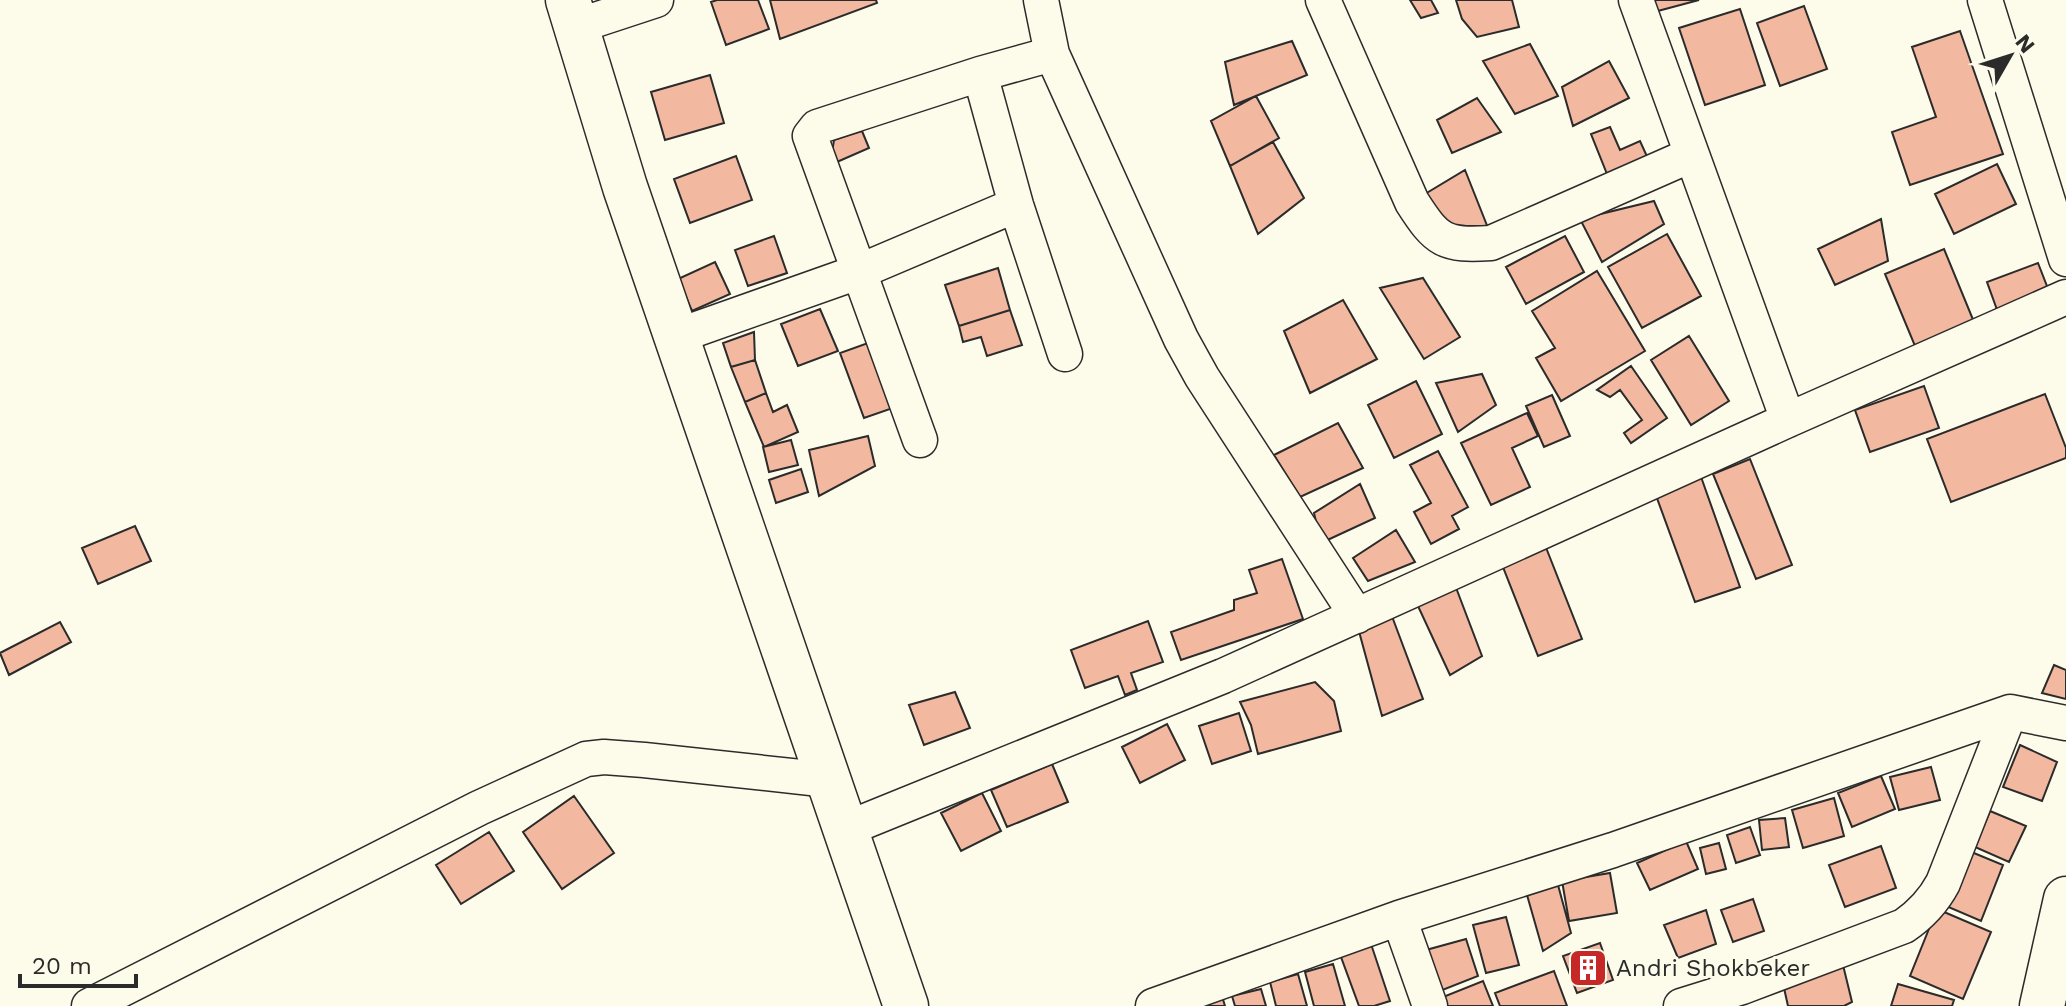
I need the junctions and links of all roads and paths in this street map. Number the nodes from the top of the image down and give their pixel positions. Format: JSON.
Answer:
{"nodes":[{"id":1,"x":656,"y":0,"type":"edge"},
{"id":2,"x":1041,"y":0,"type":"edge"},
{"id":3,"x":1323,"y":0,"type":"edge"},
{"id":4,"x":1636,"y":0,"type":"edge"},
{"id":5,"x":1985,"y":0,"type":"edge"},
{"id":6,"x":572,"y":13,"type":"edge"},
{"id":7,"x":1052,"y":54,"type":"junction"},
{"id":8,"x":980,"y":74,"type":"junction"},
{"id":9,"x":1691,"y":155,"type":"junction"},
{"id":10,"x":1016,"y":205,"type":"junction"},
{"id":11,"x":2066,"y":259,"type":"edge"},
{"id":12,"x":858,"y":272,"type":"junction"},
{"id":13,"x":2066,"y":297,"type":"edge"},
{"id":14,"x":677,"y":336,"type":"junction"},
{"id":15,"x":1065,"y":354,"type":"dead end"},
{"id":16,"x":1788,"y":420,"type":"junction"},
{"id":17,"x":920,"y":440,"type":"dead end"},
{"id":18,"x":1357,"y":616,"type":"junction"},
{"id":19,"x":2010,"y":712,"type":"junction"},
{"id":20,"x":2066,"y":723,"type":"edge"},
{"id":21,"x":829,"y":780,"type":"junction"},
{"id":22,"x":846,"y":829,"type":"junction"},
{"id":23,"x":2066,"y":900,"type":"edge"},
{"id":24,"x":1399,"y":918,"type":"junction"},
{"id":25,"x":89,"y":1006,"type":"edge"},
{"id":26,"x":906,"y":1006,"type":"edge"},
{"id":27,"x":1153,"y":1006,"type":"edge"},
{"id":28,"x":1430,"y":1006,"type":"edge"},
{"id":29,"x":1681,"y":1006,"type":"edge"},
{"id":30,"x":2042,"y":1006,"type":"edge"}],
"edges":[{"from":1,"to":6,"type":"street"},
{"from":2,"to":7,"type":"street"},
{"from":3,"to":9,"type":"street"},
{"from":4,"to":9,"type":"street"},
{"from":5,"to":11,"type":"street"},
{"from":6,"to":14,"type":"main road"},
{"from":7,"to":8,"type":"street"},
{"from":7,"to":18,"type":"street"},
{"from":8,"to":10,"type":"street"},
{"from":8,"to":12,"type":"street"},
{"from":9,"to":16,"type":"street"},
{"from":10,"to":12,"type":"street"},
{"from":10,"to":15,"type":"street"},
{"from":12,"to":14,"type":"street"},
{"from":12,"to":17,"type":"street"},
{"from":13,"to":16,"type":"street"},
{"from":14,"to":21,"type":"main road"},
{"from":16,"to":18,"type":"street"},
{"from":18,"to":22,"type":"street"},
{"from":19,"to":20,"type":"street"},
{"from":19,"to":24,"type":"street"},
{"from":19,"to":29,"type":"street"},
{"from":21,"to":22,"type":"main road"},
{"from":21,"to":25,"type":"street"},
{"from":22,"to":26,"type":"main road"},
{"from":23,"to":30,"type":"main road"},
{"from":24,"to":27,"type":"street"},
{"from":24,"to":28,"type":"street"}]}
